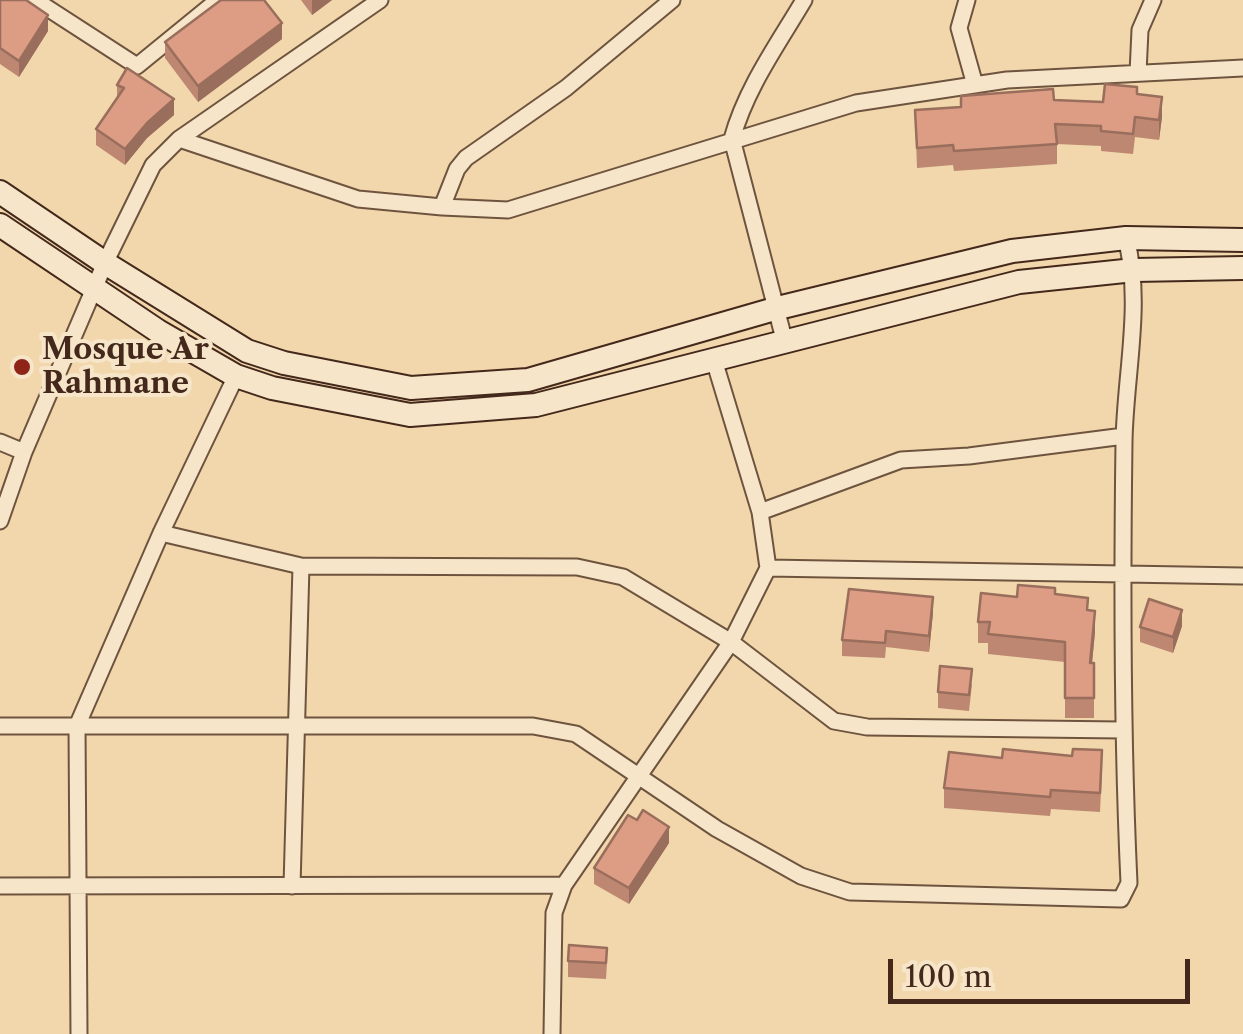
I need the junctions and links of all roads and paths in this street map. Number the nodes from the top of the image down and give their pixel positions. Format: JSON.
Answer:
{"nodes":[{"id":1,"x":35,"y":0,"type":"edge"},
{"id":2,"x":218,"y":0,"type":"edge"},
{"id":3,"x":380,"y":0,"type":"edge"},
{"id":4,"x":672,"y":0,"type":"edge"},
{"id":5,"x":804,"y":0,"type":"edge"},
{"id":6,"x":967,"y":0,"type":"edge"},
{"id":7,"x":1153,"y":0,"type":"edge"},
{"id":8,"x":1243,"y":68,"type":"edge"},
{"id":9,"x":1138,"y":74,"type":"junction"},
{"id":10,"x":975,"y":85,"type":"junction"},
{"id":11,"x":732,"y":138,"type":"junction"},
{"id":12,"x":179,"y":139,"type":"junction"},
{"id":13,"x":0,"y":192,"type":"edge"},
{"id":14,"x":442,"y":208,"type":"junction"},
{"id":15,"x":0,"y":226,"type":"edge"},
{"id":16,"x":1126,"y":238,"type":"junction"},
{"id":17,"x":1243,"y":240,"type":"edge"},
{"id":18,"x":105,"y":263,"type":"junction"},
{"id":19,"x":1243,"y":268,"type":"edge"},
{"id":20,"x":1134,"y":270,"type":"junction"},
{"id":21,"x":94,"y":288,"type":"junction"},
{"id":22,"x":778,"y":308,"type":"junction"},
{"id":23,"x":784,"y":339,"type":"junction"},
{"id":24,"x":714,"y":360,"type":"junction"},
{"id":25,"x":236,"y":376,"type":"junction"},
{"id":26,"x":1124,"y":436,"type":"junction"},
{"id":27,"x":0,"y":442,"type":"edge"},
{"id":28,"x":24,"y":452,"type":"junction"},
{"id":29,"x":760,"y":512,"type":"junction"},
{"id":30,"x":0,"y":521,"type":"edge"},
{"id":31,"x":160,"y":533,"type":"junction"},
{"id":32,"x":302,"y":566,"type":"junction"},
{"id":33,"x":768,"y":568,"type":"junction"},
{"id":34,"x":1122,"y":575,"type":"junction"},
{"id":35,"x":1243,"y":576,"type":"edge"},
{"id":36,"x":730,"y":642,"type":"junction"},
{"id":37,"x":0,"y":726,"type":"edge"},
{"id":38,"x":77,"y":726,"type":"junction"},
{"id":39,"x":296,"y":726,"type":"junction"},
{"id":40,"x":1122,"y":730,"type":"junction"},
{"id":41,"x":637,"y":774,"type":"junction"},
{"id":42,"x":564,"y":885,"type":"junction"},
{"id":43,"x":0,"y":886,"type":"edge"},
{"id":44,"x":292,"y":886,"type":"junction"},
{"id":45,"x":78,"y":887,"type":"junction"},
{"id":46,"x":79,"y":1034,"type":"edge"},
{"id":47,"x":552,"y":1034,"type":"edge"}],
"edges":[{"from":1,"to":2,"type":"street"},
{"from":3,"to":12,"type":"street"},
{"from":4,"to":14,"type":"street"},
{"from":5,"to":11,"type":"street"},
{"from":6,"to":10,"type":"street"},
{"from":7,"to":9,"type":"street"},
{"from":8,"to":9,"type":"street"},
{"from":9,"to":10,"type":"street"},
{"from":10,"to":11,"type":"street"},
{"from":11,"to":14,"type":"street"},
{"from":11,"to":22,"type":"street"},
{"from":12,"to":14,"type":"street"},
{"from":12,"to":18,"type":"street"},
{"from":13,"to":18,"type":"main road"},
{"from":15,"to":21,"type":"main road"},
{"from":16,"to":17,"type":"main road"},
{"from":16,"to":20,"type":"street"},
{"from":16,"to":22,"type":"main road"},
{"from":18,"to":21,"type":"street"},
{"from":18,"to":22,"type":"main road"},
{"from":19,"to":20,"type":"main road"},
{"from":20,"to":23,"type":"main road"},
{"from":20,"to":26,"type":"street"},
{"from":21,"to":25,"type":"main road"},
{"from":21,"to":28,"type":"street"},
{"from":22,"to":23,"type":"street"},
{"from":23,"to":24,"type":"main road"},
{"from":24,"to":25,"type":"main road"},
{"from":24,"to":29,"type":"street"},
{"from":25,"to":31,"type":"street"},
{"from":26,"to":29,"type":"street"},
{"from":26,"to":34,"type":"street"},
{"from":27,"to":28,"type":"street"},
{"from":28,"to":30,"type":"street"},
{"from":29,"to":33,"type":"street"},
{"from":31,"to":32,"type":"street"},
{"from":31,"to":38,"type":"street"},
{"from":32,"to":36,"type":"street"},
{"from":32,"to":39,"type":"street"},
{"from":33,"to":34,"type":"street"},
{"from":33,"to":36,"type":"street"},
{"from":34,"to":35,"type":"street"},
{"from":34,"to":40,"type":"street"},
{"from":36,"to":40,"type":"street"},
{"from":36,"to":41,"type":"street"},
{"from":37,"to":38,"type":"street"},
{"from":38,"to":39,"type":"street"},
{"from":38,"to":45,"type":"street"},
{"from":39,"to":41,"type":"street"},
{"from":39,"to":44,"type":"street"},
{"from":40,"to":41,"type":"street"},
{"from":41,"to":42,"type":"street"},
{"from":42,"to":44,"type":"street"},
{"from":42,"to":47,"type":"street"},
{"from":43,"to":45,"type":"street"},
{"from":44,"to":45,"type":"street"},
{"from":45,"to":46,"type":"street"}]}
